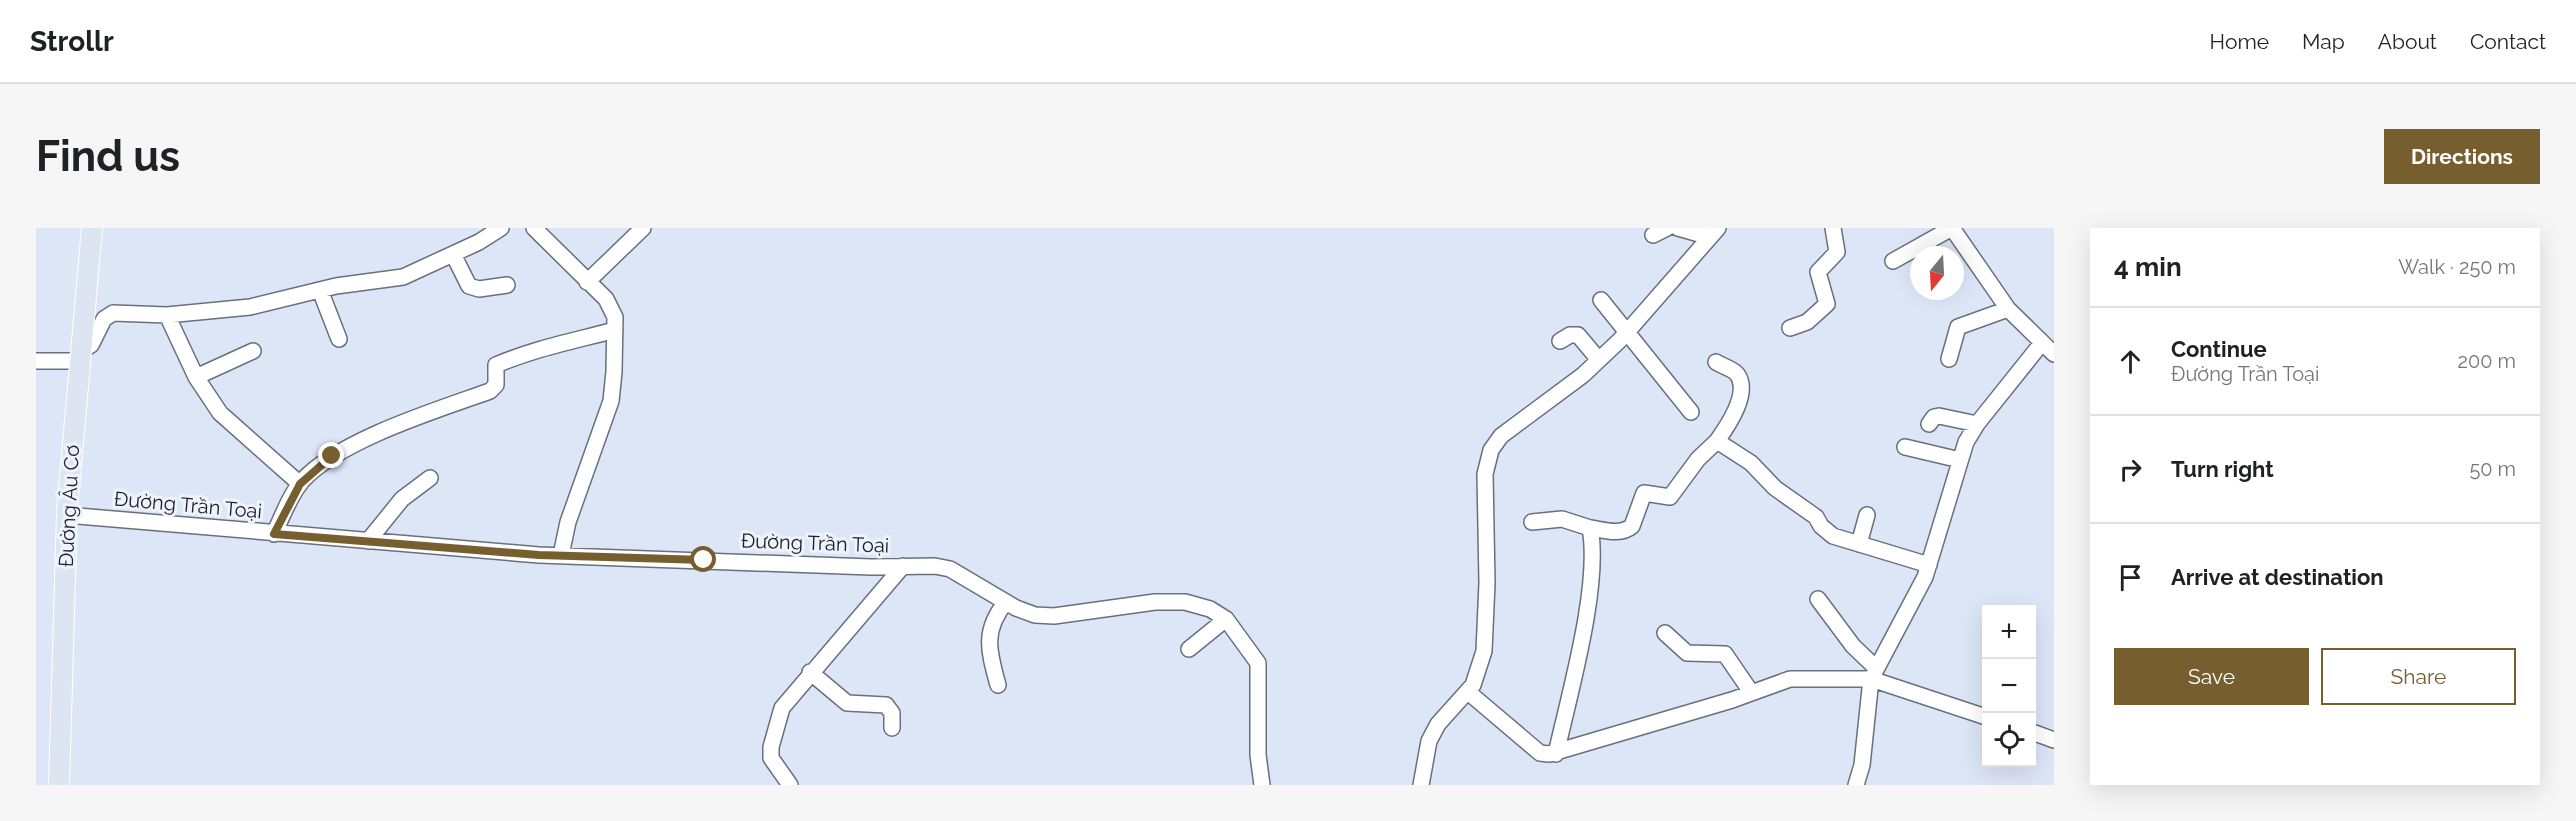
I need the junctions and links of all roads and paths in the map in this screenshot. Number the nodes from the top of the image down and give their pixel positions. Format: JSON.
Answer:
{"nodes":[{"id":1,"x":92,"y":228,"type":"edge"},
{"id":2,"x":501,"y":228,"type":"edge"},
{"id":3,"x":534,"y":228,"type":"edge"},
{"id":4,"x":643,"y":228,"type":"edge"},
{"id":5,"x":1667,"y":228,"type":"edge"},
{"id":6,"x":1678,"y":228,"type":"edge"},
{"id":7,"x":1833,"y":228,"type":"edge"},
{"id":8,"x":1952,"y":228,"type":"edge"},
{"id":9,"x":1714,"y":232,"type":"edge"},
{"id":10,"x":1653,"y":235,"type":"dead end"},
{"id":11,"x":1957,"y":246,"type":"edge"},
{"id":12,"x":453,"y":254,"type":"junction"},
{"id":13,"x":1964,"y":258,"type":"edge"},
{"id":14,"x":1893,"y":261,"type":"dead end"},
{"id":15,"x":587,"y":282,"type":"junction"},
{"id":16,"x":507,"y":285,"type":"dead end"},
{"id":17,"x":320,"y":290,"type":"junction"},
{"id":18,"x":1601,"y":300,"type":"dead end"},
{"id":19,"x":2008,"y":309,"type":"junction"},
{"id":20,"x":167,"y":315,"type":"junction"},
{"id":21,"x":1790,"y":328,"type":"dead end"},
{"id":22,"x":615,"y":330,"type":"junction"},
{"id":23,"x":1626,"y":334,"type":"junction"},
{"id":24,"x":339,"y":339,"type":"dead end"},
{"id":25,"x":1560,"y":341,"type":"dead end"},
{"id":26,"x":2041,"y":344,"type":"junction"},
{"id":27,"x":253,"y":351,"type":"dead end"},
{"id":28,"x":2054,"y":354,"type":"edge"},
{"id":29,"x":80,"y":356,"type":"junction"},
{"id":30,"x":1949,"y":359,"type":"dead end"},
{"id":31,"x":1599,"y":360,"type":"junction"},
{"id":32,"x":36,"y":361,"type":"edge"},
{"id":33,"x":1716,"y":362,"type":"dead end"},
{"id":34,"x":196,"y":377,"type":"junction"},
{"id":35,"x":1692,"y":412,"type":"dead end"},
{"id":36,"x":1929,"y":424,"type":"dead end"},
{"id":37,"x":1977,"y":424,"type":"junction"},
{"id":38,"x":1717,"y":441,"type":"junction"},
{"id":39,"x":1905,"y":447,"type":"dead end"},
{"id":40,"x":1960,"y":460,"type":"junction"},
{"id":41,"x":430,"y":478,"type":"dead end"},
{"id":42,"x":300,"y":484,"type":"junction"},
{"id":43,"x":66,"y":514,"type":"junction"},
{"id":44,"x":1867,"y":515,"type":"dead end"},
{"id":45,"x":1532,"y":522,"type":"dead end"},
{"id":46,"x":1590,"y":528,"type":"junction"},
{"id":47,"x":274,"y":534,"type":"junction"},
{"id":48,"x":368,"y":541,"type":"junction"},
{"id":49,"x":1859,"y":544,"type":"junction"},
{"id":50,"x":561,"y":555,"type":"junction"},
{"id":51,"x":1929,"y":565,"type":"junction"},
{"id":52,"x":903,"y":566,"type":"junction"},
{"id":53,"x":1818,"y":599,"type":"dead end"},
{"id":54,"x":1006,"y":602,"type":"junction"},
{"id":55,"x":1226,"y":619,"type":"junction"},
{"id":56,"x":1665,"y":633,"type":"dead end"},
{"id":57,"x":1189,"y":649,"type":"dead end"},
{"id":58,"x":810,"y":672,"type":"junction"},
{"id":59,"x":1873,"y":673,"type":"junction"},
{"id":60,"x":998,"y":685,"type":"dead end"},
{"id":61,"x":1467,"y":692,"type":"junction"},
{"id":62,"x":1751,"y":692,"type":"junction"},
{"id":63,"x":1982,"y":715,"type":"edge"},
{"id":64,"x":892,"y":728,"type":"dead end"},
{"id":65,"x":2036,"y":734,"type":"edge"},
{"id":66,"x":2054,"y":740,"type":"edge"},
{"id":67,"x":1556,"y":754,"type":"junction"},
{"id":68,"x":59,"y":785,"type":"edge"},
{"id":69,"x":790,"y":785,"type":"edge"},
{"id":70,"x":1262,"y":785,"type":"edge"},
{"id":71,"x":1421,"y":785,"type":"edge"},
{"id":72,"x":1856,"y":785,"type":"edge"}],
"edges":[{"from":1,"to":29,"type":"main road","name":"Đường Âu Cơ"},
{"from":2,"to":12,"type":"street"},
{"from":3,"to":15,"type":"street"},
{"from":4,"to":15,"type":"street"},
{"from":5,"to":10,"type":"street"},
{"from":6,"to":9,"type":"street"},
{"from":7,"to":21,"type":"street"},
{"from":8,"to":11,"type":"street"},
{"from":8,"to":14,"type":"street"},
{"from":9,"to":23,"type":"street"},
{"from":12,"to":16,"type":"street"},
{"from":12,"to":17,"type":"street"},
{"from":13,"to":19,"type":"street"},
{"from":15,"to":22,"type":"street"},
{"from":17,"to":20,"type":"street"},
{"from":17,"to":24,"type":"street"},
{"from":18,"to":23,"type":"street"},
{"from":19,"to":26,"type":"street"},
{"from":19,"to":30,"type":"street"},
{"from":20,"to":29,"type":"street"},
{"from":20,"to":34,"type":"street"},
{"from":22,"to":42,"type":"street"},
{"from":22,"to":50,"type":"street"},
{"from":23,"to":31,"type":"street"},
{"from":23,"to":35,"type":"street"},
{"from":25,"to":31,"type":"street"},
{"from":26,"to":28,"type":"street"},
{"from":26,"to":37,"type":"street"},
{"from":27,"to":34,"type":"street"},
{"from":29,"to":32,"type":"street"},
{"from":29,"to":43,"type":"main road","name":"Đường Âu Cơ"},
{"from":31,"to":61,"type":"street"},
{"from":33,"to":38,"type":"street"},
{"from":34,"to":42,"type":"street"},
{"from":36,"to":37,"type":"street"},
{"from":37,"to":40,"type":"street"},
{"from":38,"to":46,"type":"street"},
{"from":38,"to":49,"type":"street"},
{"from":39,"to":40,"type":"street"},
{"from":40,"to":51,"type":"street"},
{"from":41,"to":48,"type":"street"},
{"from":42,"to":47,"type":"street"},
{"from":43,"to":47,"type":"street","name":"Đường Trần Toại"},
{"from":43,"to":68,"type":"main road","name":"Đường Âu Cơ"},
{"from":44,"to":49,"type":"street"},
{"from":45,"to":46,"type":"street"},
{"from":46,"to":67,"type":"street"},
{"from":47,"to":48,"type":"street","name":"Đường Trần Toại"},
{"from":48,"to":50,"type":"street","name":"Đường Trần Toại"},
{"from":49,"to":51,"type":"street"},
{"from":50,"to":52,"type":"street","name":"Đường Trần Toại"},
{"from":51,"to":59,"type":"street"},
{"from":52,"to":54,"type":"street","name":"Đường Trần Toại"},
{"from":52,"to":58,"type":"street"},
{"from":53,"to":59,"type":"street"},
{"from":54,"to":55,"type":"street","name":"Đường Trần Toại"},
{"from":54,"to":60,"type":"street"},
{"from":55,"to":57,"type":"street"},
{"from":55,"to":70,"type":"street","name":"Đường Trần Toại"},
{"from":56,"to":62,"type":"street"},
{"from":58,"to":64,"type":"street"},
{"from":58,"to":69,"type":"street"},
{"from":59,"to":62,"type":"street"},
{"from":59,"to":63,"type":"street"},
{"from":59,"to":72,"type":"street"},
{"from":61,"to":67,"type":"street"},
{"from":61,"to":71,"type":"street"},
{"from":62,"to":67,"type":"street"},
{"from":65,"to":66,"type":"street"}]}
